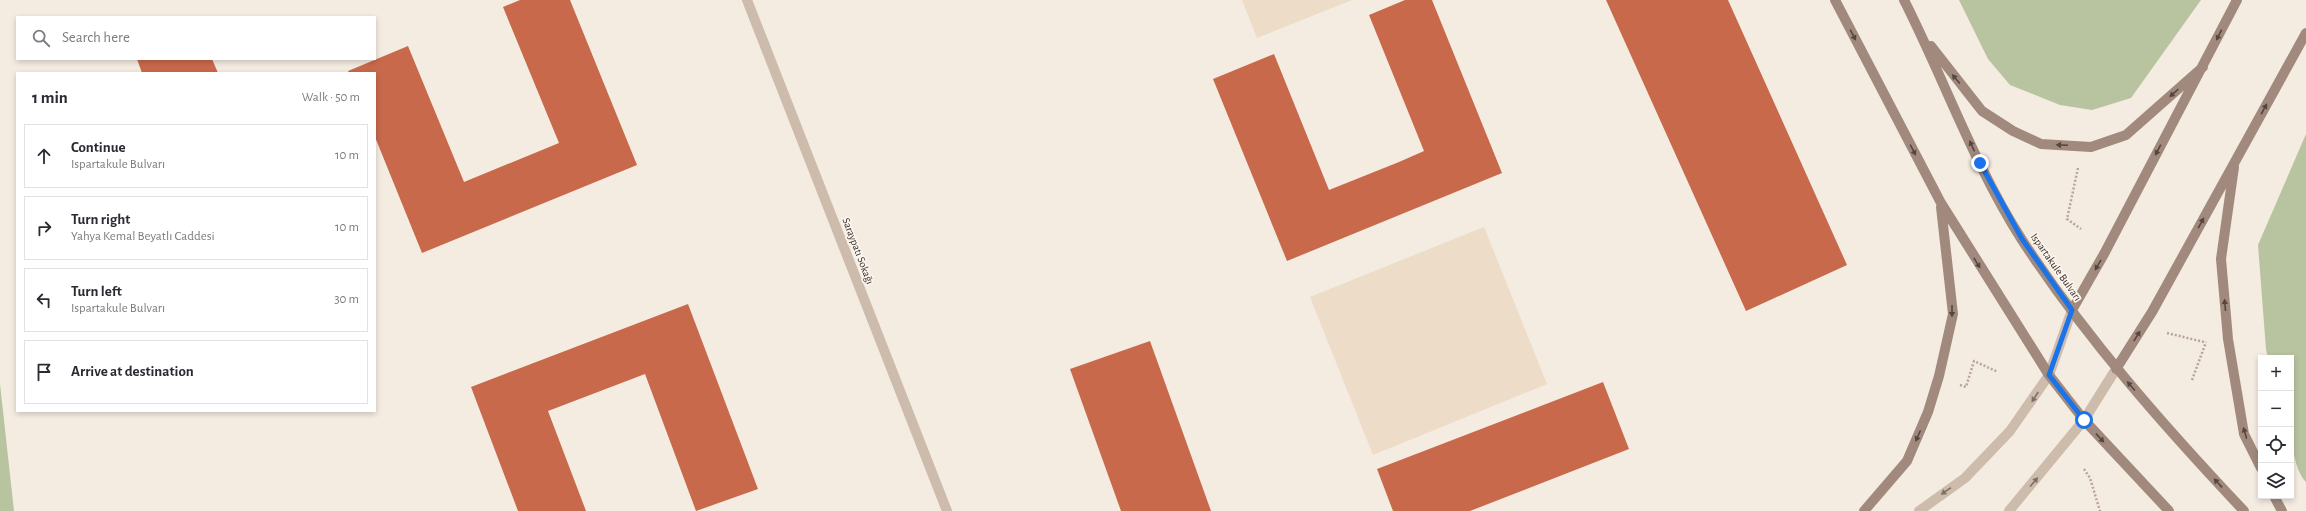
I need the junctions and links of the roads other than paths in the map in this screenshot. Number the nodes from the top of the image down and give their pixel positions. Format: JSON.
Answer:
{"nodes":[{"id":1,"x":747,"y":0,"type":"edge"},
{"id":2,"x":1834,"y":0,"type":"edge"},
{"id":3,"x":1904,"y":0,"type":"edge"},
{"id":4,"x":2237,"y":0,"type":"edge"},
{"id":5,"x":1917,"y":26,"type":"junction"},
{"id":6,"x":2306,"y":33,"type":"edge"},
{"id":7,"x":2203,"y":67,"type":"junction"},
{"id":8,"x":2235,"y":160,"type":"junction"},
{"id":9,"x":1941,"y":203,"type":"junction"},
{"id":10,"x":2072,"y":310,"type":"junction"},
{"id":11,"x":2116,"y":369,"type":"junction"},
{"id":12,"x":2049,"y":375,"type":"junction"},
{"id":13,"x":2084,"y":420,"type":"junction"},
{"id":14,"x":2258,"y":463,"type":"edge"},
{"id":15,"x":2276,"y":499,"type":"edge"},
{"id":16,"x":947,"y":511,"type":"edge"},
{"id":17,"x":1864,"y":511,"type":"edge"},
{"id":18,"x":1918,"y":511,"type":"edge"},
{"id":19,"x":2009,"y":511,"type":"edge"},
{"id":20,"x":2169,"y":511,"type":"edge"},
{"id":21,"x":2244,"y":511,"type":"edge"},
{"id":22,"x":2282,"y":511,"type":"edge"}],
"edges":[{"from":1,"to":16,"type":"street","name":"Saraypatı Sokağı"},
{"from":2,"to":9,"type":"main road","one_way":true},
{"from":3,"to":5,"type":"main road","name":"Ispartakule Bulvarı"},
{"from":4,"to":7,"type":"main road","one_way":true},
{"from":7,"to":5,"type":"main road","one_way":true},
{"from":10,"to":5,"type":"main road","name":"Ispartakule Bulvarı","one_way":true},
{"from":8,"to":6,"type":"main road","one_way":true},
{"from":7,"to":10,"type":"main road","one_way":true},
{"from":11,"to":8,"type":"main road","one_way":true},
{"from":14,"to":8,"type":"main road","one_way":true},
{"from":9,"to":12,"type":"main road","one_way":true},
{"from":9,"to":17,"type":"main road","one_way":true},
{"from":10,"to":11,"type":"main road","name":"Ispartakule Bulvarı"},
{"from":10,"to":12,"type":"street"},
{"from":11,"to":13,"type":"street"},
{"from":21,"to":11,"type":"main road","name":"Ispartakule Bulvarı","one_way":true},
{"from":12,"to":13,"type":"main road"},
{"from":12,"to":18,"type":"street","one_way":true},
{"from":19,"to":13,"type":"street","one_way":true},
{"from":13,"to":20,"type":"main road","one_way":true},
{"from":15,"to":22,"type":"main road"}]}
